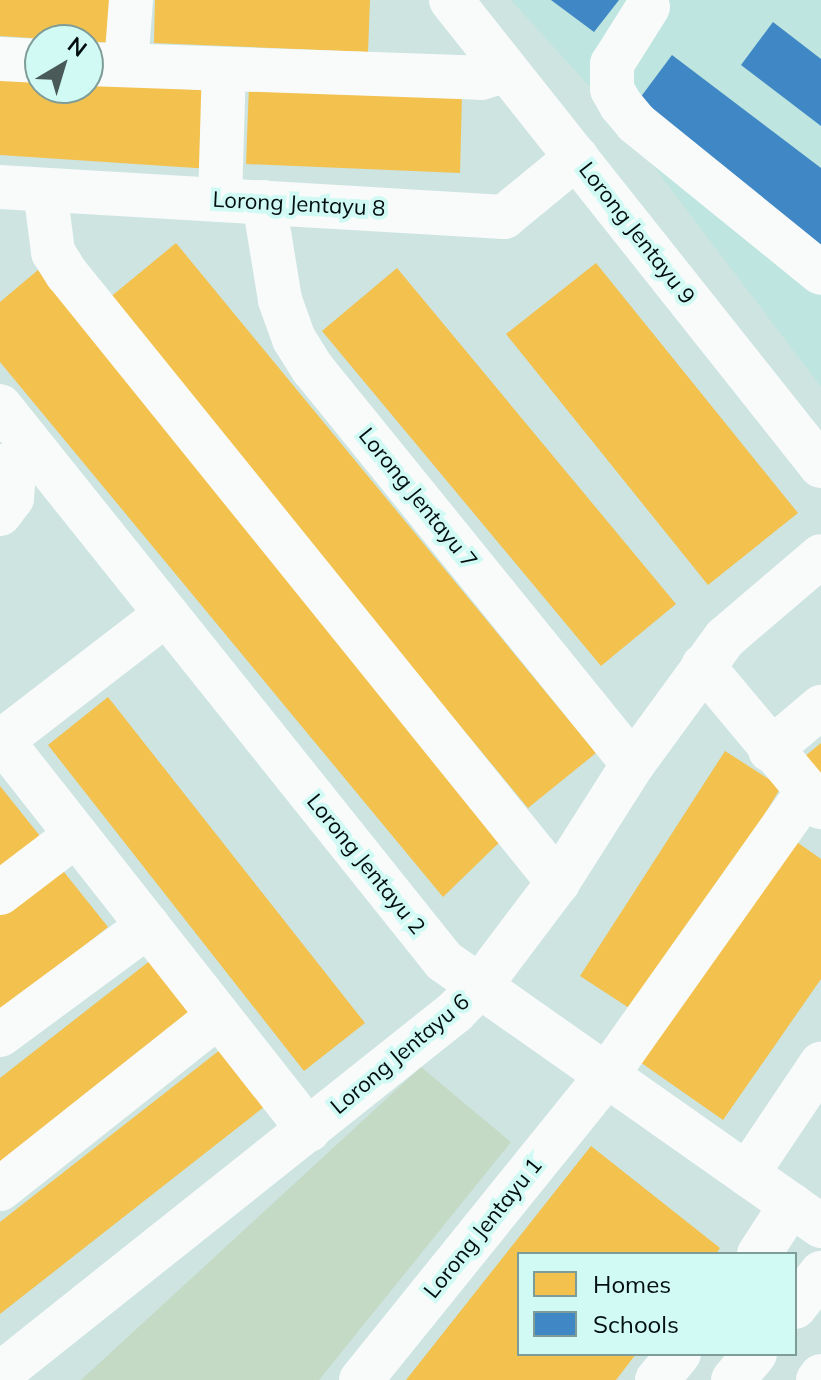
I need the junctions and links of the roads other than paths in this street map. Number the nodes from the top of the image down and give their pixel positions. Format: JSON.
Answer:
{"nodes":[{"id":1,"x":131,"y":0,"type":"edge"},
{"id":2,"x":451,"y":0,"type":"edge"},
{"id":3,"x":648,"y":7,"type":"dead end"},
{"id":4,"x":0,"y":59,"type":"edge"},
{"id":5,"x":24,"y":60,"type":"edge"},
{"id":6,"x":500,"y":63,"type":"junction"},
{"id":7,"x":107,"y":64,"type":"edge"},
{"id":8,"x":224,"y":69,"type":"junction"},
{"id":9,"x":577,"y":157,"type":"junction"},
{"id":10,"x":0,"y":187,"type":"edge"},
{"id":11,"x":45,"y":190,"type":"junction"},
{"id":12,"x":220,"y":200,"type":"junction"},
{"id":13,"x":264,"y":202,"type":"junction"},
{"id":14,"x":821,"y":273,"type":"edge"},
{"id":15,"x":0,"y":406,"type":"edge"},
{"id":16,"x":0,"y":466,"type":"edge"},
{"id":17,"x":821,"y":466,"type":"edge"},
{"id":18,"x":0,"y":514,"type":"edge"},
{"id":19,"x":821,"y":556,"type":"edge"},
{"id":20,"x":165,"y":615,"type":"junction"},
{"id":21,"x":703,"y":666,"type":"junction"},
{"id":22,"x":821,"y":707,"type":"edge"},
{"id":23,"x":1,"y":740,"type":"edge"},
{"id":24,"x":770,"y":750,"type":"junction"},
{"id":25,"x":633,"y":764,"type":"junction"},
{"id":26,"x":814,"y":800,"type":"edge"},
{"id":27,"x":76,"y":835,"type":"junction"},
{"id":28,"x":558,"y":882,"type":"junction"},
{"id":29,"x":0,"y":893,"type":"edge"},
{"id":30,"x":148,"y":926,"type":"junction"},
{"id":31,"x":479,"y":987,"type":"junction"},
{"id":32,"x":218,"y":1016,"type":"junction"},
{"id":33,"x":0,"y":1035,"type":"edge"},
{"id":34,"x":821,"y":1064,"type":"edge"},
{"id":35,"x":606,"y":1076,"type":"junction"},
{"id":36,"x":308,"y":1130,"type":"junction"},
{"id":37,"x":747,"y":1174,"type":"junction"},
{"id":38,"x":0,"y":1189,"type":"edge"},
{"id":39,"x":806,"y":1216,"type":"edge"},
{"id":40,"x":761,"y":1252,"type":"edge"},
{"id":41,"x":821,"y":1273,"type":"edge"},
{"id":42,"x":797,"y":1304,"type":"edge"},
{"id":43,"x":677,"y":1356,"type":"edge"},
{"id":44,"x":753,"y":1356,"type":"edge"},
{"id":45,"x":0,"y":1374,"type":"edge"},
{"id":46,"x":361,"y":1380,"type":"edge"},
{"id":47,"x":657,"y":1380,"type":"edge"},
{"id":48,"x":733,"y":1380,"type":"edge"}],
"edges":[{"from":1,"to":7,"type":"main road"},
{"from":2,"to":6,"type":"main road","name":"Lorong Jentayu 9"},
{"from":3,"to":14,"type":"main road"},
{"from":4,"to":5,"type":"main road"},
{"from":6,"to":8,"type":"main road"},
{"from":6,"to":9,"type":"main road","name":"Lorong Jentayu 9"},
{"from":7,"to":8,"type":"main road"},
{"from":8,"to":12,"type":"main road"},
{"from":9,"to":13,"type":"main road","name":"Lorong Jentayu 8"},
{"from":9,"to":17,"type":"main road","name":"Lorong Jentayu 9"},
{"from":10,"to":11,"type":"main road","name":"Lorong Jentayu 8"},
{"from":11,"to":12,"type":"main road","name":"Lorong Jentayu 8"},
{"from":11,"to":28,"type":"main road"},
{"from":12,"to":13,"type":"main road","name":"Lorong Jentayu 8"},
{"from":13,"to":25,"type":"main road","name":"Lorong Jentayu 7"},
{"from":15,"to":20,"type":"main road","name":"Lorong Jentayu 2"},
{"from":16,"to":18,"type":"main road"},
{"from":19,"to":21,"type":"main road","name":"Lorong Jentayu 6"},
{"from":20,"to":23,"type":"main road"},
{"from":20,"to":31,"type":"main road","name":"Lorong Jentayu 2"},
{"from":21,"to":24,"type":"main road"},
{"from":21,"to":25,"type":"main road","name":"Lorong Jentayu 6"},
{"from":22,"to":24,"type":"main road"},
{"from":23,"to":27,"type":"main road"},
{"from":24,"to":26,"type":"main road"},
{"from":25,"to":28,"type":"main road","name":"Lorong Jentayu 6"},
{"from":26,"to":35,"type":"main road","name":"Lorong Jentayu 1"},
{"from":27,"to":29,"type":"main road"},
{"from":27,"to":30,"type":"main road"},
{"from":28,"to":31,"type":"main road","name":"Lorong Jentayu 6"},
{"from":30,"to":32,"type":"main road"},
{"from":30,"to":33,"type":"main road"},
{"from":31,"to":35,"type":"main road","name":"Lorong Jentayu 2"},
{"from":31,"to":36,"type":"main road","name":"Lorong Jentayu 6"},
{"from":32,"to":36,"type":"main road"},
{"from":32,"to":38,"type":"main road"},
{"from":34,"to":37,"type":"main road"},
{"from":35,"to":37,"type":"main road","name":"Lorong Jentayu 2"},
{"from":35,"to":46,"type":"main road","name":"Lorong Jentayu 1"},
{"from":36,"to":45,"type":"main road","name":"Lorong Jentayu 6"},
{"from":37,"to":39,"type":"main road","name":"Lorong Jentayu 2"},
{"from":39,"to":40,"type":"main road"},
{"from":41,"to":42,"type":"main road"},
{"from":43,"to":47,"type":"main road"},
{"from":44,"to":48,"type":"main road"}]}
